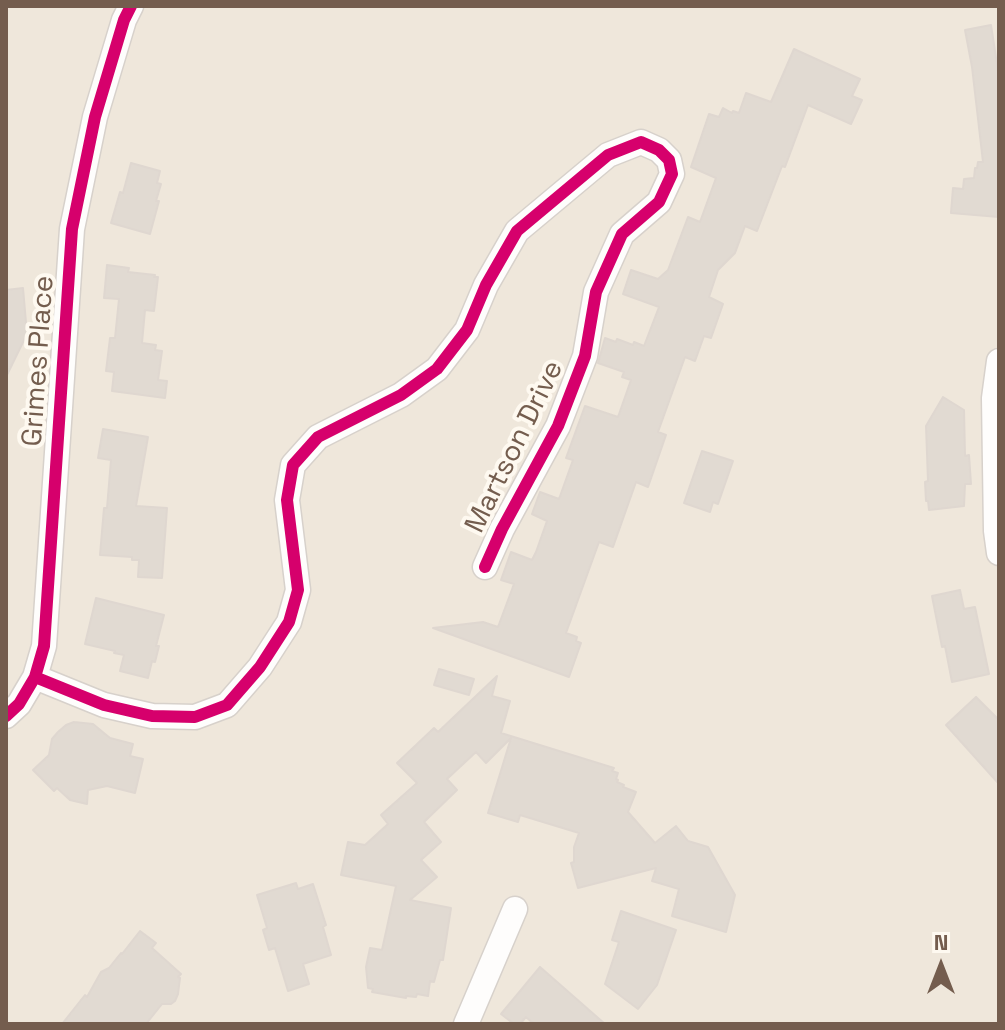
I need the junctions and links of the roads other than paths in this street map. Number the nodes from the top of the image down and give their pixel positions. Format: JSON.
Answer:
{"nodes":[{"id":1,"x":131,"y":6,"type":"edge"},
{"id":2,"x":999,"y":361,"type":"edge"},
{"id":3,"x":999,"y":553,"type":"edge"},
{"id":4,"x":485,"y":567,"type":"dead end"},
{"id":5,"x":35,"y":677,"type":"junction"},
{"id":6,"x":6,"y":716,"type":"edge"},
{"id":7,"x":515,"y":909,"type":"dead end"},
{"id":8,"x":466,"y":1024,"type":"edge"}],
"edges":[{"from":1,"to":5,"type":"street","name":"Grimes Place"},
{"from":2,"to":3,"type":"street"},
{"from":4,"to":5,"type":"street","name":"Martson Drive"},
{"from":5,"to":6,"type":"street","name":"Grimes Place"},
{"from":7,"to":8,"type":"street"}]}
